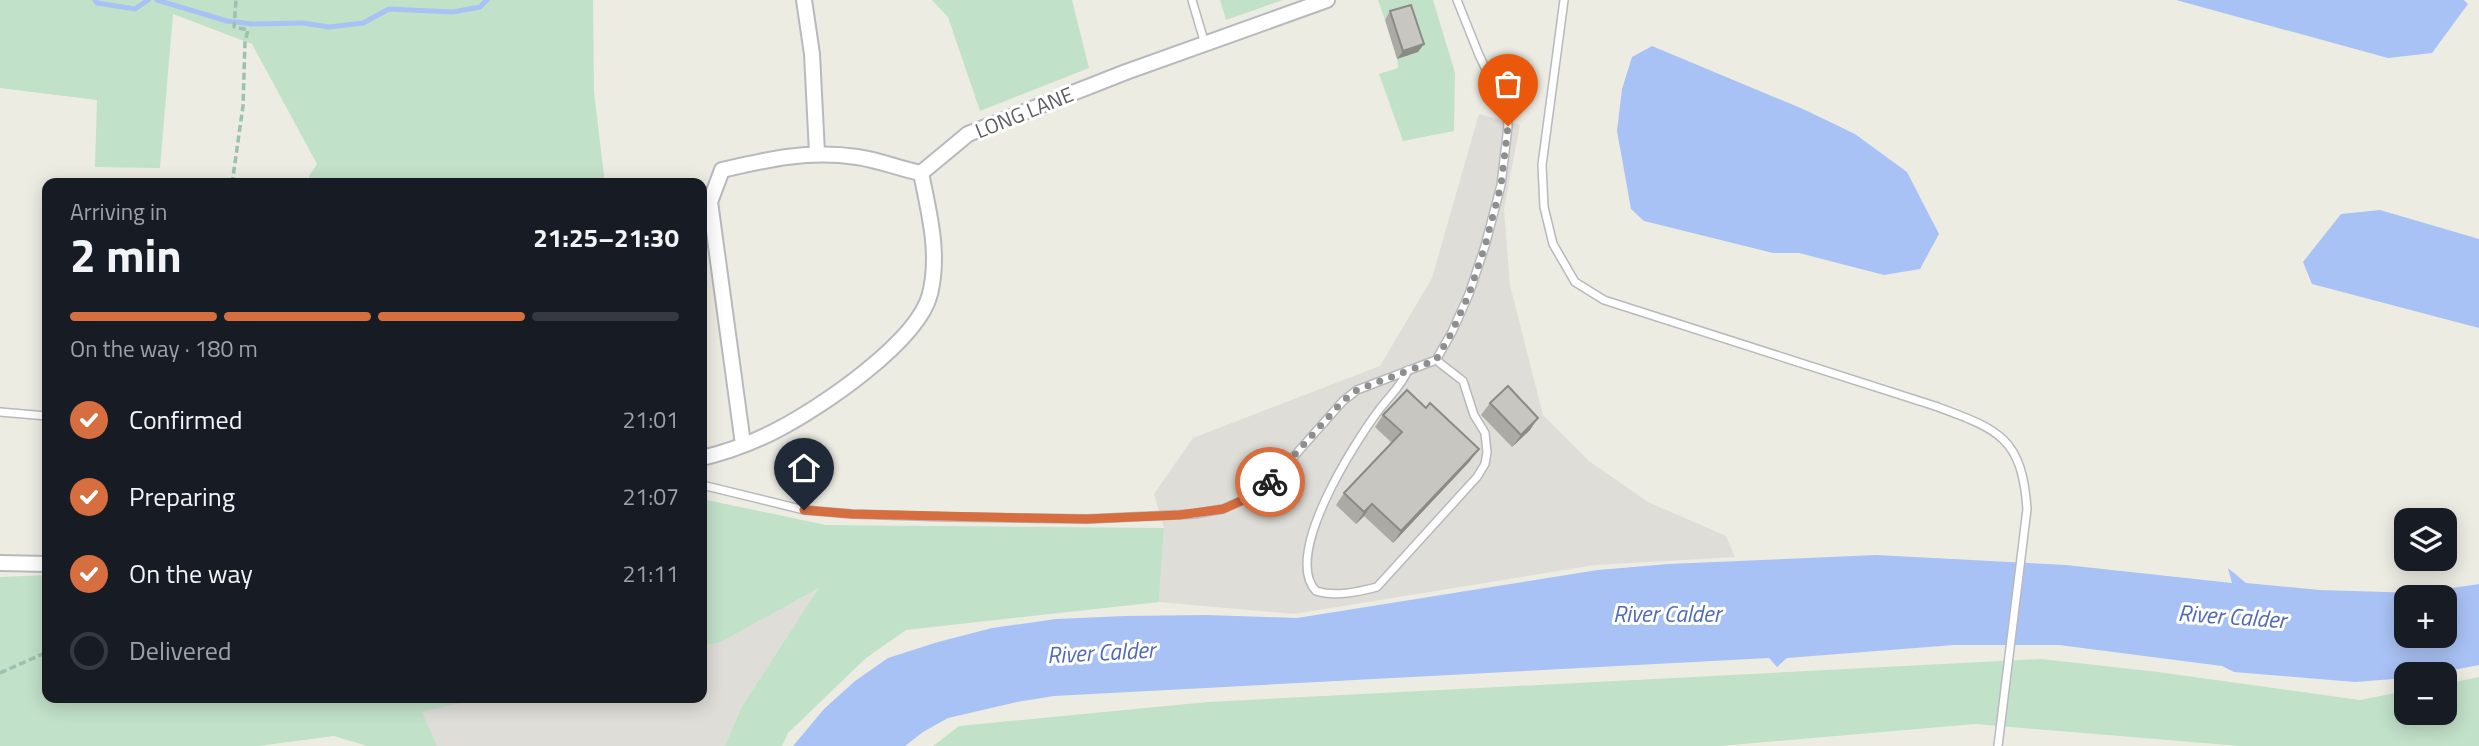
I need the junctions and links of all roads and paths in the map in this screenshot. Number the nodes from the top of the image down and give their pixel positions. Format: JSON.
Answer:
{"nodes":[{"id":1,"x":236,"y":0,"type":"edge"},
{"id":2,"x":804,"y":0,"type":"edge"},
{"id":3,"x":1192,"y":0,"type":"edge"},
{"id":4,"x":1327,"y":0,"type":"edge"},
{"id":5,"x":1457,"y":0,"type":"edge"},
{"id":6,"x":1564,"y":0,"type":"edge"},
{"id":7,"x":1205,"y":44,"type":"junction"},
{"id":8,"x":817,"y":153,"type":"junction"},
{"id":9,"x":921,"y":173,"type":"junction"},
{"id":10,"x":233,"y":178,"type":"edge"},
{"id":11,"x":1436,"y":360,"type":"junction"},
{"id":12,"x":1408,"y":370,"type":"junction"},
{"id":13,"x":0,"y":412,"type":"edge"},
{"id":14,"x":42,"y":416,"type":"edge"},
{"id":15,"x":743,"y":444,"type":"junction"},
{"id":16,"x":707,"y":456,"type":"edge"},
{"id":17,"x":707,"y":486,"type":"edge"},
{"id":18,"x":0,"y":562,"type":"edge"},
{"id":19,"x":42,"y":562,"type":"edge"},
{"id":20,"x":42,"y":654,"type":"edge"},
{"id":21,"x":0,"y":673,"type":"edge"},
{"id":22,"x":1998,"y":746,"type":"edge"}],
"edges":[{"from":1,"to":10,"type":"path"},
{"from":2,"to":8,"type":"street"},
{"from":3,"to":7,"type":"lane"},
{"from":4,"to":7,"type":"street","name":"LONG LANE"},
{"from":5,"to":11,"type":"lane"},
{"from":6,"to":22,"type":"lane"},
{"from":7,"to":9,"type":"street","name":"LONG LANE"},
{"from":8,"to":9,"type":"street"},
{"from":8,"to":15,"type":"street"},
{"from":9,"to":15,"type":"street"},
{"from":11,"to":12,"type":"lane"},
{"from":11,"to":12,"type":"lane"},
{"from":12,"to":17,"type":"lane"},
{"from":13,"to":14,"type":"lane"},
{"from":15,"to":16,"type":"street"},
{"from":18,"to":19,"type":"street"},
{"from":20,"to":21,"type":"path"}]}
